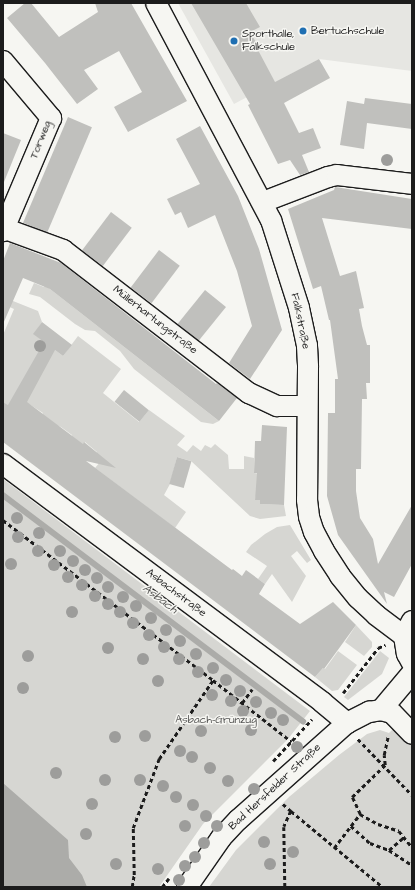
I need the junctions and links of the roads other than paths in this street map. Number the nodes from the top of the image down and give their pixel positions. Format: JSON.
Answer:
{"nodes":[{"id":1,"x":156,"y":3,"type":"edge"},
{"id":2,"x":3,"y":61,"type":"edge"},
{"id":3,"x":412,"y":184,"type":"edge"},
{"id":4,"x":263,"y":202,"type":"junction"},
{"id":5,"x":3,"y":229,"type":"edge"},
{"id":6,"x":307,"y":406,"type":"junction"},
{"id":7,"x":3,"y":464,"type":"edge"},
{"id":8,"x":408,"y":629,"type":"edge"},
{"id":9,"x":412,"y":663,"type":"edge"},
{"id":10,"x":412,"y":673,"type":"edge"},
{"id":11,"x":381,"y":710,"type":"junction"},
{"id":12,"x":347,"y":723,"type":"junction"},
{"id":13,"x":412,"y":734,"type":"edge"},
{"id":14,"x":187,"y":887,"type":"edge"}],
"edges":[{"from":1,"to":4,"type":"street","name":"Falkstraße"},
{"from":2,"to":5,"type":"street","name":"Torweg"},
{"from":3,"to":4,"type":"street"},
{"from":4,"to":6,"type":"street","name":"Falkstraße"},
{"from":5,"to":6,"type":"street","name":"Müllerhartungstraße"},
{"from":6,"to":8,"type":"street","name":"Falkstraße"},
{"from":7,"to":12,"type":"street","name":"Asbachstraße"},
{"from":8,"to":9,"type":"street"},
{"from":10,"to":11,"type":"street"},
{"from":11,"to":12,"type":"street","name":"Bad Hersfelder Straße"},
{"from":11,"to":13,"type":"street"},
{"from":12,"to":14,"type":"street","name":"Bad Hersfelder Straße"}]}
